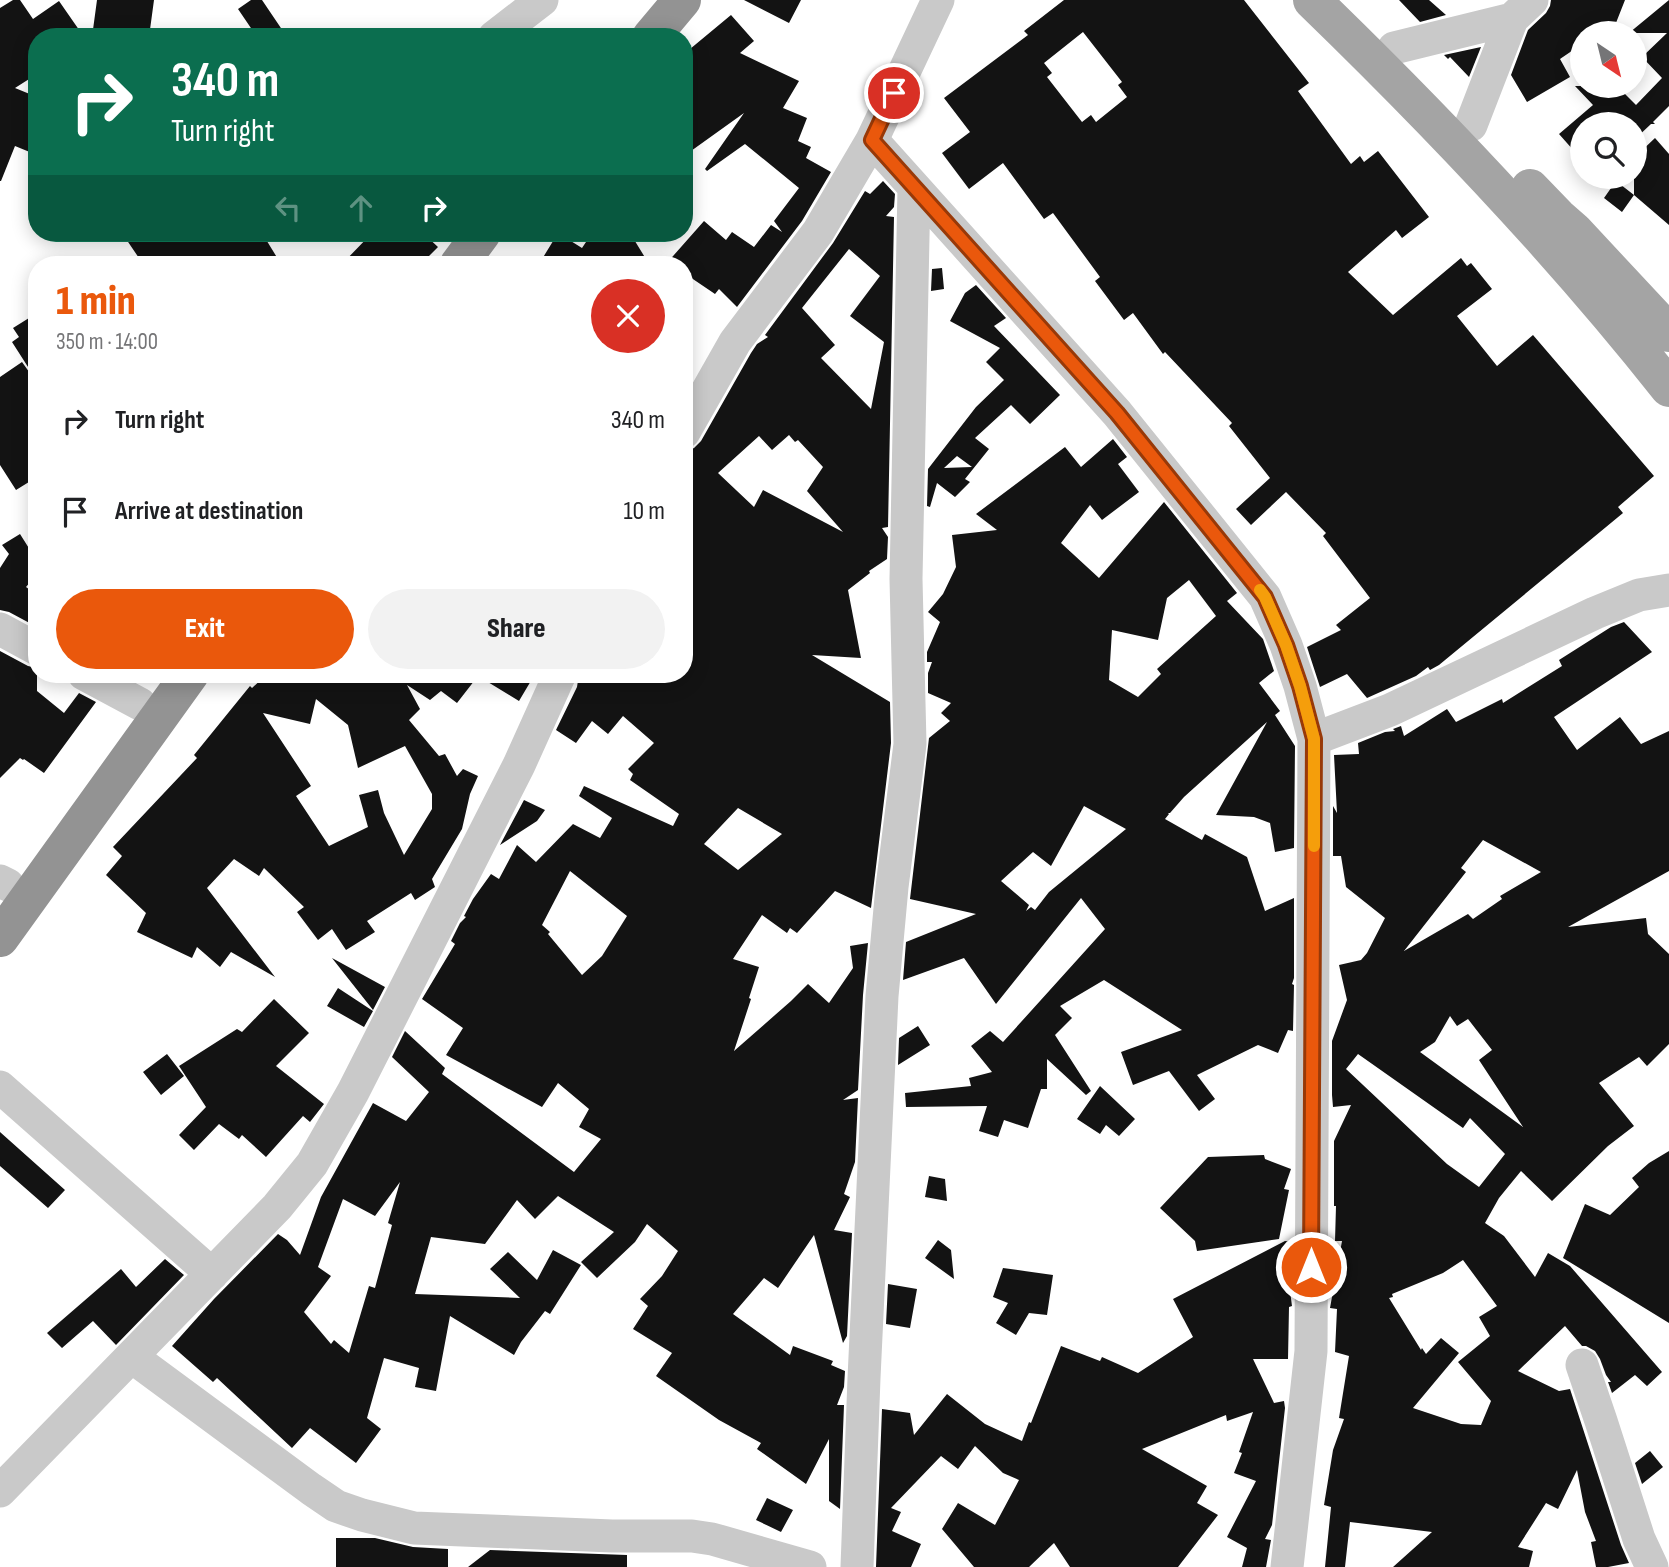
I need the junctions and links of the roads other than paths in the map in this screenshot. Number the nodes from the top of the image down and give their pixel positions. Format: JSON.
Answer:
{"nodes":[{"id":1,"x":542,"y":0,"type":"edge"},
{"id":2,"x":654,"y":0,"type":"edge"},
{"id":3,"x":682,"y":0,"type":"edge"},
{"id":4,"x":938,"y":0,"type":"edge"},
{"id":5,"x":1312,"y":0,"type":"edge"},
{"id":6,"x":1347,"y":0,"type":"edge"},
{"id":7,"x":1522,"y":9,"type":"edge"},
{"id":8,"x":506,"y":28,"type":"edge"},
{"id":9,"x":631,"y":28,"type":"edge"},
{"id":10,"x":659,"y":28,"type":"edge"},
{"id":11,"x":1394,"y":48,"type":"junction"},
{"id":12,"x":1471,"y":125,"type":"junction"},
{"id":13,"x":872,"y":140,"type":"junction"},
{"id":14,"x":914,"y":188,"type":"junction"},
{"id":15,"x":1669,"y":333,"type":"edge"},
{"id":16,"x":1669,"y":388,"type":"edge"},
{"id":17,"x":693,"y":416,"type":"edge"},
{"id":18,"x":1669,"y":590,"type":"edge"},
{"id":19,"x":0,"y":629,"type":"edge"},
{"id":20,"x":28,"y":644,"type":"edge"},
{"id":21,"x":124,"y":683,"type":"edge"},
{"id":22,"x":184,"y":683,"type":"edge"},
{"id":23,"x":557,"y":683,"type":"edge"},
{"id":24,"x":150,"y":689,"type":"edge"},
{"id":25,"x":1314,"y":739,"type":"junction"},
{"id":26,"x":3,"y":887,"type":"edge"},
{"id":27,"x":0,"y":938,"type":"edge"},
{"id":28,"x":0,"y":1087,"type":"edge"},
{"id":29,"x":212,"y":1275,"type":"junction"},
{"id":30,"x":132,"y":1357,"type":"junction"},
{"id":31,"x":1582,"y":1366,"type":"dead end"},
{"id":32,"x":0,"y":1491,"type":"edge"},
{"id":33,"x":810,"y":1567,"type":"edge"},
{"id":34,"x":856,"y":1567,"type":"edge"},
{"id":35,"x":1287,"y":1567,"type":"edge"},
{"id":36,"x":1653,"y":1567,"type":"edge"}],
"edges":[{"from":1,"to":8,"type":"street"},
{"from":2,"to":9,"type":"highway"},
{"from":3,"to":10,"type":"highway"},
{"from":4,"to":13,"type":"street"},
{"from":5,"to":16,"type":"main road"},
{"from":6,"to":11,"type":"main road"},
{"from":7,"to":11,"type":"street"},
{"from":7,"to":12,"type":"street"},
{"from":11,"to":12,"type":"main road"},
{"from":12,"to":15,"type":"main road"},
{"from":13,"to":14,"type":"street"},
{"from":13,"to":17,"type":"street"},
{"from":14,"to":25,"type":"street"},
{"from":14,"to":34,"type":"street"},
{"from":18,"to":25,"type":"street"},
{"from":19,"to":20,"type":"street"},
{"from":21,"to":24,"type":"street"},
{"from":22,"to":27,"type":"highway"},
{"from":23,"to":29,"type":"street"},
{"from":24,"to":26,"type":"highway"},
{"from":25,"to":35,"type":"street"},
{"from":28,"to":29,"type":"street"},
{"from":29,"to":30,"type":"street"},
{"from":30,"to":32,"type":"street"},
{"from":30,"to":33,"type":"street"},
{"from":31,"to":36,"type":"street"}]}
